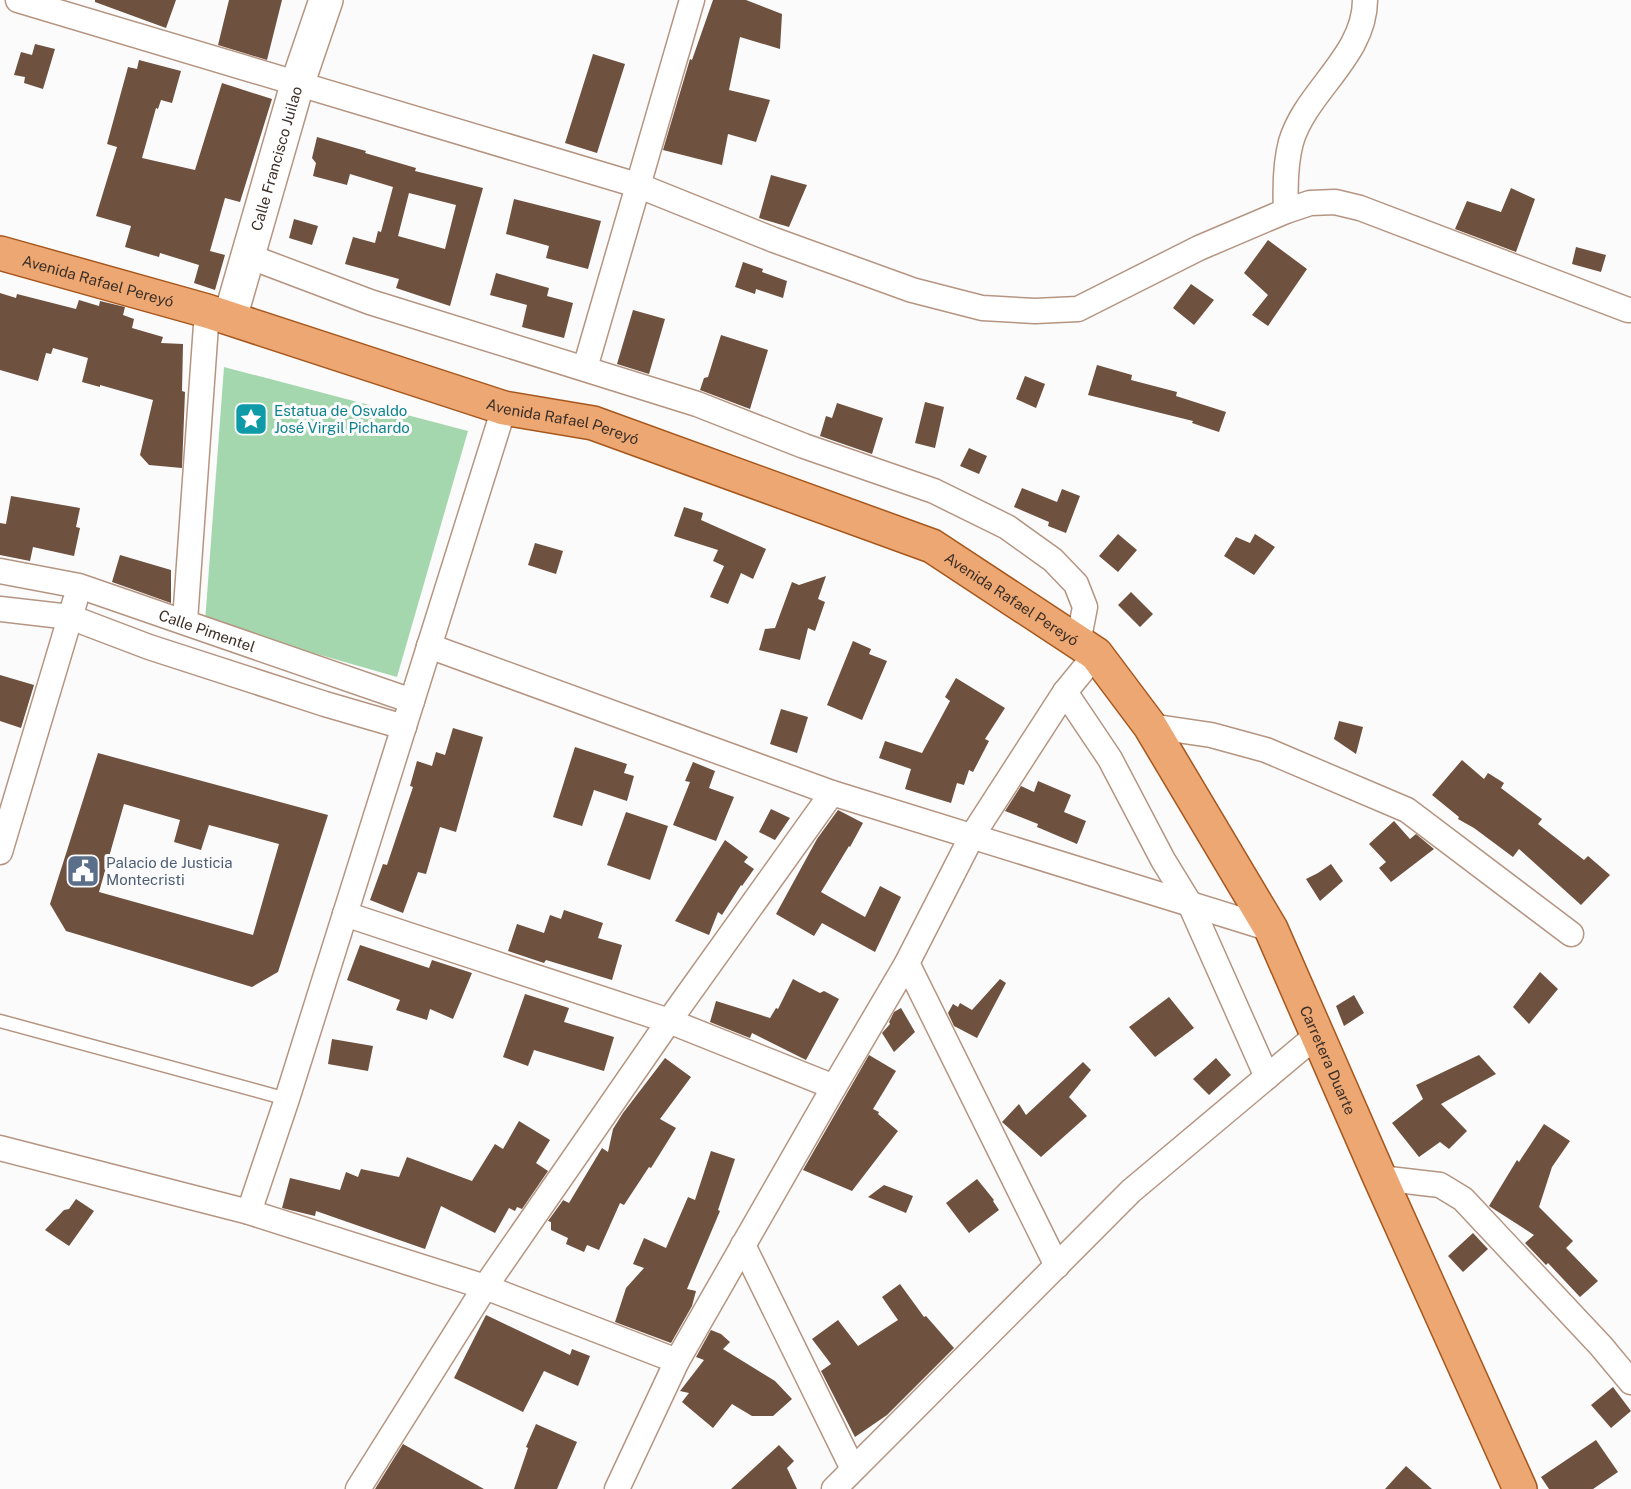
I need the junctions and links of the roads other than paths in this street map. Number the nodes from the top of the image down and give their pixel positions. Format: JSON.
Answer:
{"nodes":[{"id":1,"x":18,"y":0,"type":"edge"},
{"id":2,"x":326,"y":0,"type":"edge"},
{"id":3,"x":692,"y":0,"type":"edge"},
{"id":4,"x":1365,"y":0,"type":"edge"},
{"id":5,"x":297,"y":85,"type":"junction"},
{"id":6,"x":637,"y":185,"type":"junction"},
{"id":7,"x":1286,"y":211,"type":"junction"},
{"id":8,"x":0,"y":253,"type":"edge"},
{"id":9,"x":248,"y":256,"type":"junction"},
{"id":10,"x":0,"y":263,"type":"edge"},
{"id":11,"x":48,"y":267,"type":"junction"},
{"id":12,"x":1628,"y":310,"type":"dead end"},
{"id":13,"x":219,"y":314,"type":"junction"},
{"id":14,"x":585,"y":368,"type":"junction"},
{"id":15,"x":504,"y":408,"type":"junction"},
{"id":16,"x":0,"y":571,"type":"edge"},
{"id":17,"x":80,"y":586,"type":"junction"},
{"id":18,"x":0,"y":609,"type":"edge"},
{"id":19,"x":70,"y":617,"type":"junction"},
{"id":20,"x":185,"y":621,"type":"junction"},
{"id":21,"x":429,"y":646,"type":"junction"},
{"id":22,"x":1087,"y":649,"type":"junction"},
{"id":23,"x":1065,"y":692,"type":"junction"},
{"id":24,"x":412,"y":701,"type":"junction"},
{"id":25,"x":1150,"y":726,"type":"junction"},
{"id":26,"x":404,"y":727,"type":"junction"},
{"id":27,"x":832,"y":793,"type":"junction"},
{"id":28,"x":972,"y":836,"type":"junction"},
{"id":29,"x":0,"y":852,"type":"edge"},
{"id":30,"x":1191,"y":904,"type":"junction"},
{"id":31,"x":345,"y":914,"type":"junction"},
{"id":32,"x":1271,"y":929,"type":"junction"},
{"id":33,"x":1571,"y":934,"type":"dead end"},
{"id":34,"x":907,"y":963,"type":"junction"},
{"id":35,"x":669,"y":1021,"type":"junction"},
{"id":36,"x":0,"y":1022,"type":"edge"},
{"id":37,"x":1317,"y":1035,"type":"junction"},
{"id":38,"x":1267,"y":1077,"type":"junction"},
{"id":39,"x":834,"y":1087,"type":"junction"},
{"id":40,"x":287,"y":1099,"type":"junction"},
{"id":41,"x":0,"y":1148,"type":"edge"},
{"id":42,"x":1380,"y":1178,"type":"junction"},
{"id":43,"x":249,"y":1212,"type":"junction"},
{"id":44,"x":743,"y":1245,"type":"junction"},
{"id":45,"x":1058,"y":1266,"type":"junction"},
{"id":46,"x":485,"y":1287,"type":"junction"},
{"id":47,"x":677,"y":1361,"type":"junction"},
{"id":48,"x":1631,"y":1382,"type":"edge"},
{"id":49,"x":853,"y":1469,"type":"junction"},
{"id":50,"x":358,"y":1489,"type":"edge"},
{"id":51,"x":617,"y":1489,"type":"edge"},
{"id":52,"x":834,"y":1489,"type":"edge"},
{"id":53,"x":1521,"y":1489,"type":"edge"}],
"edges":[{"from":1,"to":5,"type":"street"},
{"from":2,"to":5,"type":"street","name":"Calle Francisco Juilao"},
{"from":3,"to":6,"type":"street"},
{"from":4,"to":7,"type":"street"},
{"from":5,"to":6,"type":"street"},
{"from":5,"to":9,"type":"street","name":"Calle Francisco Juilao"},
{"from":6,"to":7,"type":"street"},
{"from":6,"to":14,"type":"street"},
{"from":7,"to":12,"type":"street"},
{"from":8,"to":11,"type":"main road","name":"Avenida Rafael Pereyó"},
{"from":9,"to":13,"type":"street","name":"Calle Francisco Juilao"},
{"from":9,"to":14,"type":"street"},
{"from":10,"to":11,"type":"street"},
{"from":11,"to":13,"type":"main road","name":"Avenida Rafael Pereyó"},
{"from":13,"to":15,"type":"main road","name":"Avenida Rafael Pereyó"},
{"from":13,"to":20,"type":"street","name":"Calle Francisco Juilao"},
{"from":14,"to":22,"type":"street"},
{"from":15,"to":21,"type":"street"},
{"from":15,"to":22,"type":"main road","name":"Avenida Rafael Pereyó"},
{"from":16,"to":17,"type":"street","name":"Calle Pimentel"},
{"from":17,"to":19,"type":"street"},
{"from":17,"to":20,"type":"street","name":"Calle Pimentel"},
{"from":18,"to":19,"type":"street"},
{"from":19,"to":26,"type":"street"},
{"from":19,"to":29,"type":"street"},
{"from":20,"to":24,"type":"street","name":"Calle Pimentel"},
{"from":21,"to":24,"type":"street"},
{"from":21,"to":27,"type":"street"},
{"from":22,"to":23,"type":"street"},
{"from":22,"to":25,"type":"main road","name":"Carretera Duarte"},
{"from":23,"to":28,"type":"street"},
{"from":23,"to":30,"type":"street"},
{"from":24,"to":26,"type":"street"},
{"from":25,"to":32,"type":"main road","name":"Carretera Duarte"},
{"from":25,"to":33,"type":"street"},
{"from":26,"to":31,"type":"street"},
{"from":27,"to":28,"type":"street"},
{"from":27,"to":35,"type":"street"},
{"from":28,"to":30,"type":"street"},
{"from":28,"to":34,"type":"street"},
{"from":30,"to":32,"type":"street"},
{"from":30,"to":38,"type":"street"},
{"from":31,"to":35,"type":"street"},
{"from":31,"to":40,"type":"street"},
{"from":32,"to":37,"type":"main road","name":"Carretera Duarte"},
{"from":34,"to":39,"type":"street"},
{"from":34,"to":45,"type":"street"},
{"from":35,"to":39,"type":"street"},
{"from":35,"to":46,"type":"street"},
{"from":36,"to":40,"type":"lane"},
{"from":37,"to":38,"type":"street"},
{"from":37,"to":42,"type":"main road","name":"Carretera Duarte"},
{"from":38,"to":45,"type":"street"},
{"from":39,"to":44,"type":"street"},
{"from":40,"to":43,"type":"street"},
{"from":41,"to":43,"type":"street"},
{"from":42,"to":48,"type":"street"},
{"from":42,"to":53,"type":"main road","name":"Carretera Duarte"},
{"from":43,"to":46,"type":"street"},
{"from":44,"to":47,"type":"street"},
{"from":44,"to":49,"type":"street"},
{"from":45,"to":49,"type":"street"},
{"from":46,"to":47,"type":"street"},
{"from":46,"to":50,"type":"street"},
{"from":47,"to":51,"type":"street"},
{"from":49,"to":52,"type":"street"}]}
